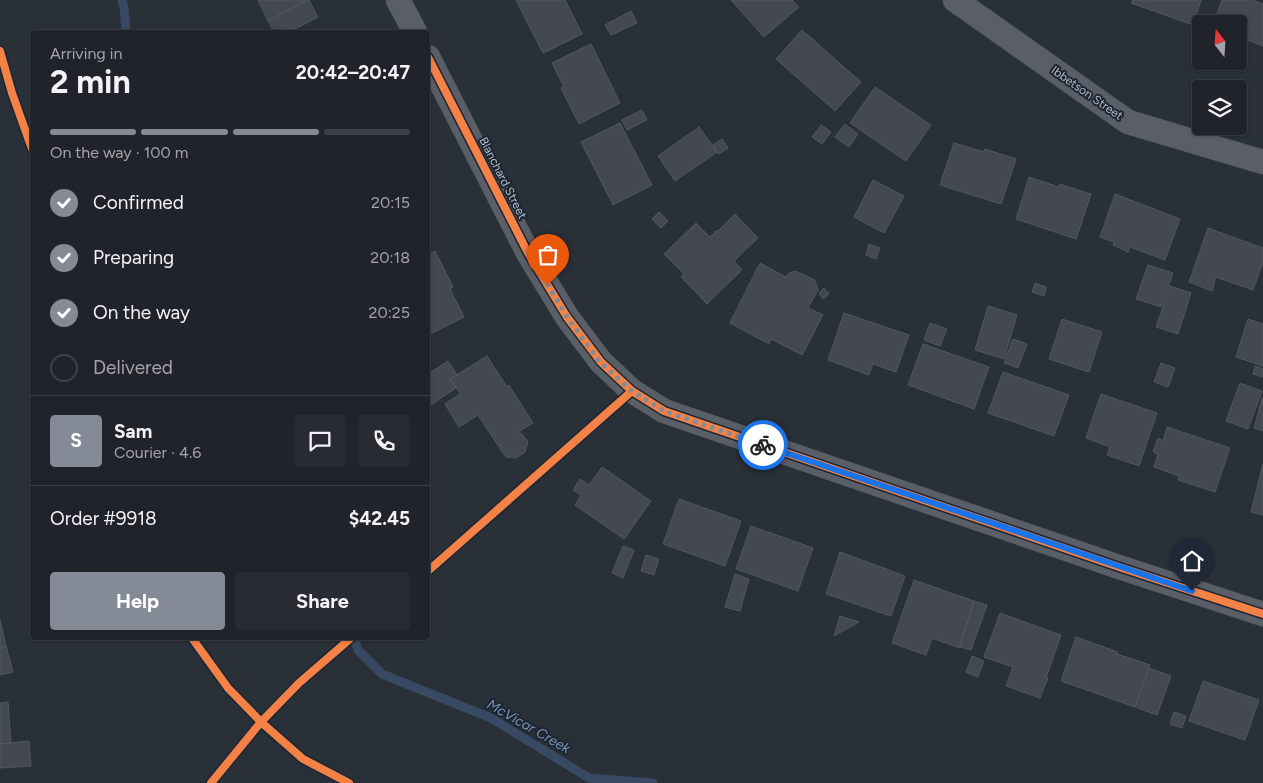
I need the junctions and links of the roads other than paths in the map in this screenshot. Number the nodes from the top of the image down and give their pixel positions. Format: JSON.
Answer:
{"nodes":[{"id":1,"x":398,"y":0,"type":"edge"},
{"id":2,"x":955,"y":0,"type":"edge"},
{"id":3,"x":414,"y":30,"type":"edge"},
{"id":4,"x":430,"y":61,"type":"edge"},
{"id":5,"x":1263,"y":162,"type":"edge"},
{"id":6,"x":1263,"y":614,"type":"edge"}],
"edges":[{"from":1,"to":3,"type":"street"},
{"from":2,"to":5,"type":"street","name":"Ibbetson Street"},
{"from":4,"to":6,"type":"street","name":"Blanchard Street"}]}
